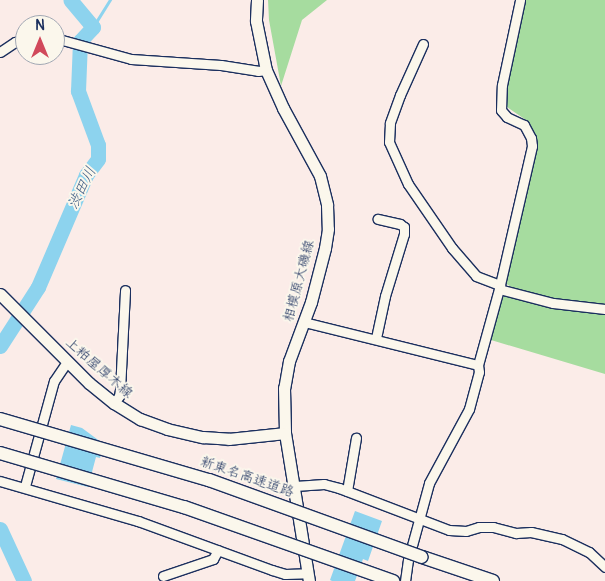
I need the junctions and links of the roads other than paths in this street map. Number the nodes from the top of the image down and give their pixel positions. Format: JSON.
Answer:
{"nodes":[{"id":1,"x":257,"y":0,"type":"edge"},
{"id":2,"x":520,"y":0,"type":"edge"},
{"id":3,"x":65,"y":40,"type":"edge"},
{"id":4,"x":15,"y":42,"type":"edge"},
{"id":5,"x":423,"y":44,"type":"dead end"},
{"id":6,"x":0,"y":52,"type":"edge"},
{"id":7,"x":266,"y":70,"type":"junction"},
{"id":8,"x":378,"y":219,"type":"dead end"},
{"id":9,"x":500,"y":287,"type":"junction"},
{"id":10,"x":124,"y":290,"type":"dead end"},
{"id":11,"x":0,"y":294,"type":"edge"},
{"id":12,"x":605,"y":309,"type":"edge"},
{"id":13,"x":304,"y":322,"type":"junction"},
{"id":14,"x":376,"y":338,"type":"junction"},
{"id":15,"x":68,"y":362,"type":"junction"},
{"id":16,"x":478,"y":365,"type":"junction"},
{"id":17,"x":114,"y":403,"type":"junction"},
{"id":18,"x":0,"y":418,"type":"edge"},
{"id":19,"x":286,"y":433,"type":"junction"},
{"id":20,"x":357,"y":442,"type":"dead end"},
{"id":21,"x":0,"y":453,"type":"edge"},
{"id":22,"x":0,"y":480,"type":"edge"},
{"id":23,"x":25,"y":486,"type":"junction"},
{"id":24,"x":295,"y":486,"type":"junction"},
{"id":25,"x":347,"y":491,"type":"junction"},
{"id":26,"x":420,"y":519,"type":"junction"},
{"id":27,"x":218,"y":550,"type":"junction"},
{"id":28,"x":605,"y":567,"type":"edge"},
{"id":29,"x":461,"y":572,"type":"junction"},
{"id":30,"x":163,"y":576,"type":"dead end"},
{"id":31,"x":309,"y":577,"type":"edge"},
{"id":32,"x":391,"y":580,"type":"edge"},
{"id":33,"x":405,"y":581,"type":"edge"},
{"id":34,"x":478,"y":581,"type":"edge"},
{"id":35,"x":493,"y":581,"type":"edge"}],
"edges":[{"from":1,"to":7,"type":"main road","name":"相模原大磯線"},
{"from":2,"to":9,"type":"street"},
{"from":3,"to":7,"type":"street"},
{"from":4,"to":6,"type":"street"},
{"from":5,"to":9,"type":"street"},
{"from":7,"to":13,"type":"main road","name":"相模原大磯線"},
{"from":8,"to":14,"type":"street"},
{"from":9,"to":12,"type":"street"},
{"from":9,"to":16,"type":"street"},
{"from":10,"to":17,"type":"street"},
{"from":11,"to":15,"type":"main road","name":"上粕屋厚木線"},
{"from":13,"to":14,"type":"street"},
{"from":13,"to":19,"type":"main road","name":"相模原大磯線"},
{"from":14,"to":16,"type":"street"},
{"from":15,"to":17,"type":"main road","name":"上粕屋厚木線"},
{"from":15,"to":23,"type":"street"},
{"from":16,"to":26,"type":"street"},
{"from":17,"to":19,"type":"main road","name":"上粕屋厚木線"},
{"from":18,"to":29,"type":"highway","name":"新東名高速道路","bridge":true},
{"from":19,"to":24,"type":"main road","name":"相模原大磯線"},
{"from":20,"to":25,"type":"street"},
{"from":21,"to":32,"type":"highway","bridge":true},
{"from":22,"to":23,"type":"street"},
{"from":23,"to":27,"type":"street"},
{"from":24,"to":25,"type":"street"},
{"from":24,"to":31,"type":"main road","name":"相模原大磯線"},
{"from":25,"to":26,"type":"street"},
{"from":26,"to":28,"type":"street"},
{"from":26,"to":33,"type":"street"},
{"from":27,"to":30,"type":"street"},
{"from":27,"to":31,"type":"street"},
{"from":29,"to":34,"type":"highway"},
{"from":29,"to":35,"type":"highway"}]}
